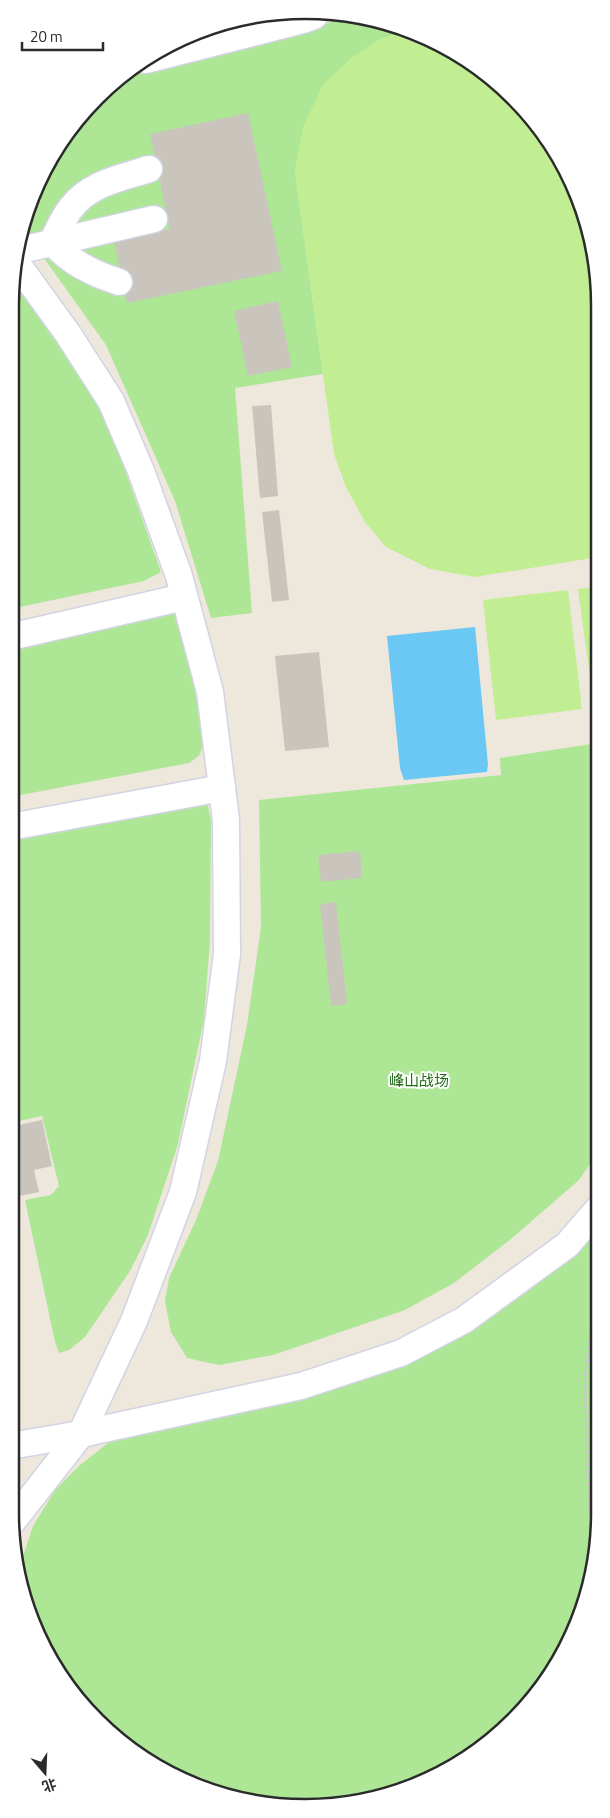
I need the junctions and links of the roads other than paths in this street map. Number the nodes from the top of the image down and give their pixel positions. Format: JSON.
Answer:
{"nodes":[{"id":1,"x":306,"y":19,"type":"edge"},
{"id":2,"x":165,"y":55,"type":"edge"},
{"id":3,"x":149,"y":170,"type":"dead end"},
{"id":4,"x":154,"y":219,"type":"dead end"},
{"id":5,"x":52,"y":242,"type":"junction"},
{"id":6,"x":24,"y":249,"type":"edge"},
{"id":7,"x":21,"y":269,"type":"edge"},
{"id":8,"x":118,"y":282,"type":"dead end"},
{"id":9,"x":184,"y":597,"type":"junction"},
{"id":10,"x":19,"y":635,"type":"edge"},
{"id":11,"x":222,"y":788,"type":"junction"},
{"id":12,"x":19,"y":824,"type":"edge"},
{"id":13,"x":591,"y":1217,"type":"edge"},
{"id":14,"x":81,"y":1434,"type":"junction"},
{"id":15,"x":19,"y":1444,"type":"edge"},
{"id":16,"x":19,"y":1513,"type":"edge"}],
"edges":[{"from":1,"to":2,"type":"lane"},
{"from":3,"to":5,"type":"lane"},
{"from":4,"to":5,"type":"lane"},
{"from":5,"to":6,"type":"lane"},
{"from":5,"to":8,"type":"lane"},
{"from":7,"to":9,"type":"lane"},
{"from":9,"to":10,"type":"lane"},
{"from":9,"to":11,"type":"lane"},
{"from":11,"to":12,"type":"lane"},
{"from":11,"to":14,"type":"lane"},
{"from":13,"to":14,"type":"lane"},
{"from":14,"to":15,"type":"lane"},
{"from":14,"to":16,"type":"lane"}]}
